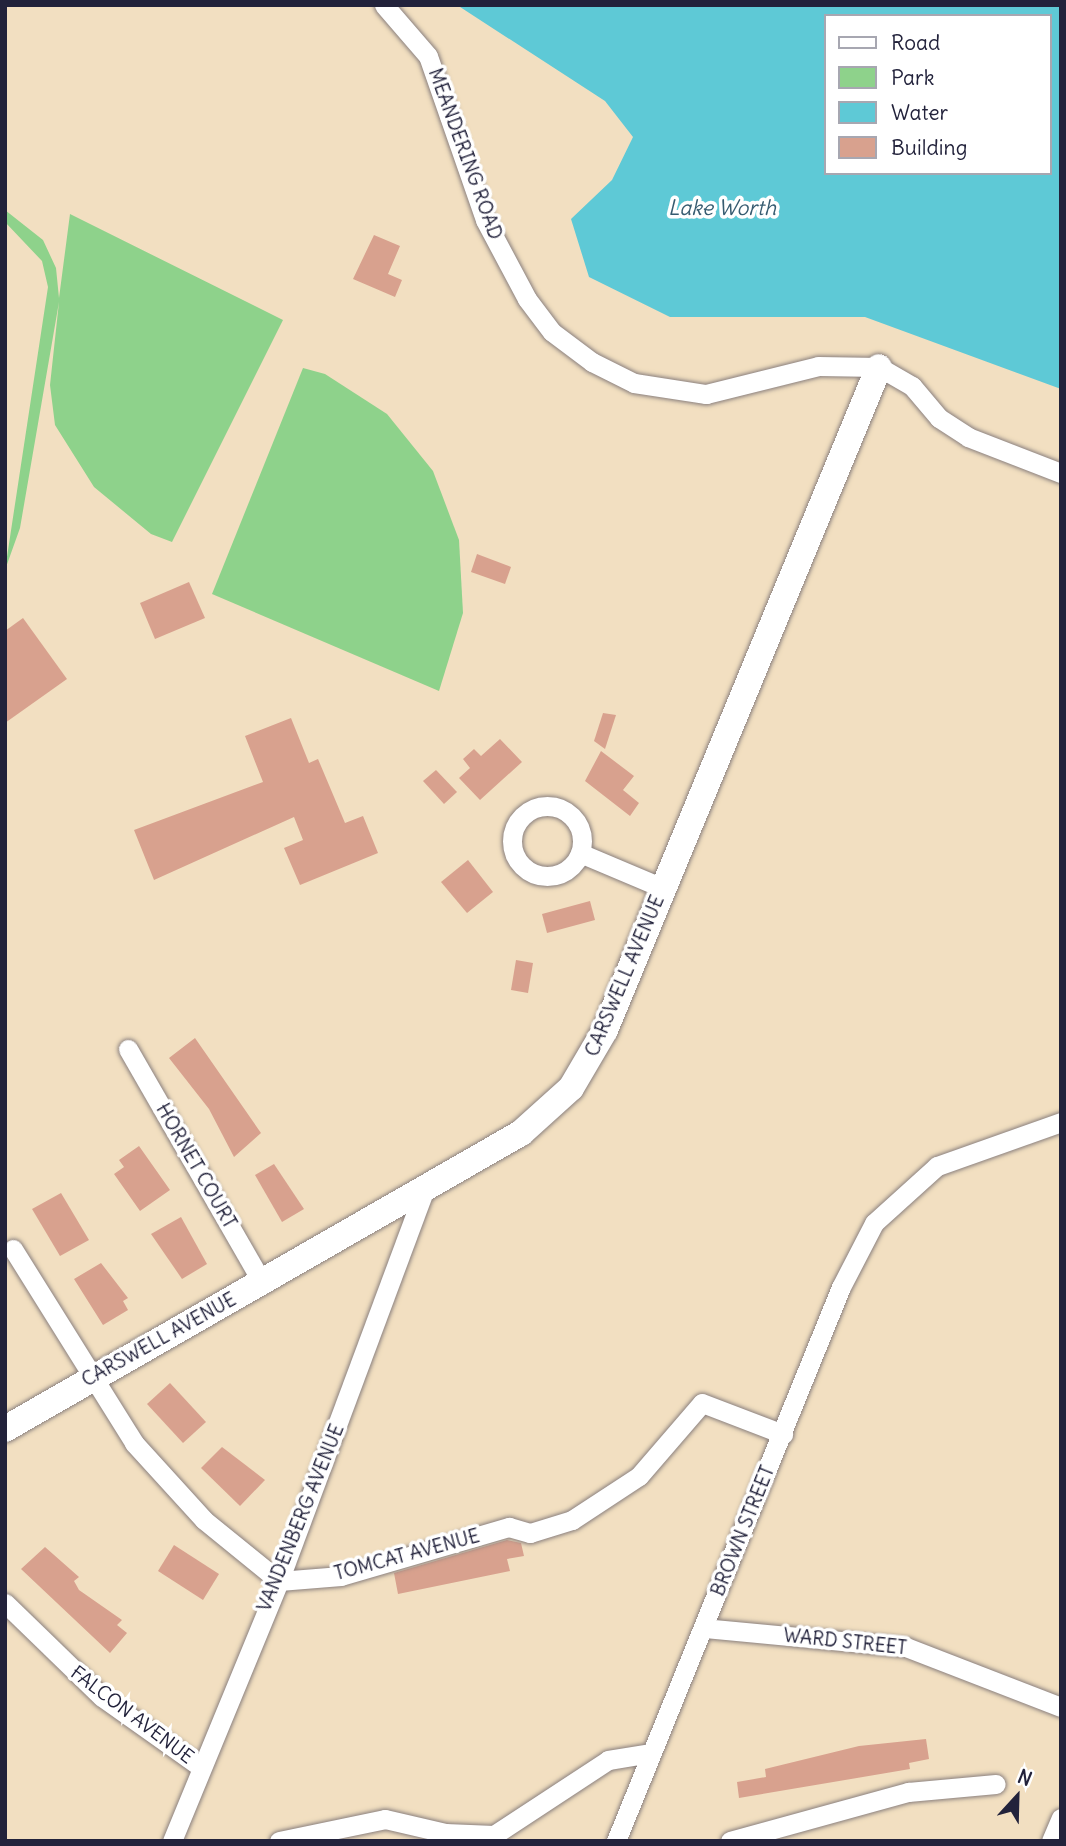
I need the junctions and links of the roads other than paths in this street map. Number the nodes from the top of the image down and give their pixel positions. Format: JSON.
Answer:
{"nodes":[{"id":1,"x":384,"y":5,"type":"edge"},
{"id":2,"x":879,"y":367,"type":"junction"},
{"id":3,"x":1061,"y":473,"type":"edge"},
{"id":4,"x":580,"y":853,"type":"dead end"},
{"id":5,"x":663,"y":888,"type":"junction"},
{"id":6,"x":128,"y":1049,"type":"dead end"},
{"id":7,"x":1061,"y":1122,"type":"edge"},
{"id":8,"x":424,"y":1192,"type":"junction"},
{"id":9,"x":13,"y":1249,"type":"dead end"},
{"id":10,"x":263,"y":1283,"type":"junction"},
{"id":11,"x":89,"y":1379,"type":"junction"},
{"id":12,"x":5,"y":1429,"type":"edge"},
{"id":13,"x":783,"y":1434,"type":"junction"},
{"id":14,"x":279,"y":1581,"type":"junction"},
{"id":15,"x":5,"y":1603,"type":"edge"},
{"id":16,"x":704,"y":1628,"type":"junction"},
{"id":17,"x":1061,"y":1707,"type":"edge"},
{"id":18,"x":652,"y":1753,"type":"junction"},
{"id":19,"x":201,"y":1767,"type":"junction"},
{"id":20,"x":996,"y":1784,"type":"dead end"},
{"id":21,"x":1061,"y":1818,"type":"edge"},
{"id":22,"x":172,"y":1841,"type":"edge"},
{"id":23,"x":279,"y":1841,"type":"edge"},
{"id":24,"x":616,"y":1841,"type":"edge"},
{"id":25,"x":730,"y":1841,"type":"edge"},
{"id":26,"x":1052,"y":1841,"type":"edge"}],
"edges":[{"from":1,"to":2,"type":"street","name":"MEANDERING ROAD"},
{"from":2,"to":3,"type":"street","name":"MEANDERING ROAD"},
{"from":2,"to":5,"type":"street","name":"CARSWELL AVENUE"},
{"from":4,"to":5,"type":"street"},
{"from":5,"to":8,"type":"street","name":"CARSWELL AVENUE"},
{"from":6,"to":10,"type":"street","name":"HORNET COURT"},
{"from":7,"to":13,"type":"street","name":"BROWN STREET"},
{"from":8,"to":10,"type":"street","name":"CARSWELL AVENUE"},
{"from":8,"to":14,"type":"street","name":"VANDENBERG AVENUE"},
{"from":9,"to":11,"type":"street"},
{"from":10,"to":11,"type":"street","name":"CARSWELL AVENUE"},
{"from":11,"to":12,"type":"street","name":"CARSWELL AVENUE"},
{"from":11,"to":14,"type":"street"},
{"from":13,"to":14,"type":"street","name":"TOMCAT AVENUE"},
{"from":13,"to":16,"type":"street","name":"BROWN STREET"},
{"from":14,"to":19,"type":"street","name":"VANDENBERG AVENUE"},
{"from":15,"to":19,"type":"street","name":"FALCON AVENUE"},
{"from":16,"to":17,"type":"street","name":"WARD STREET"},
{"from":16,"to":18,"type":"street","name":"BROWN STREET"},
{"from":18,"to":23,"type":"street"},
{"from":18,"to":24,"type":"street","name":"BROWN STREET"},
{"from":19,"to":22,"type":"street","name":"VANDENBERG AVENUE"},
{"from":20,"to":25,"type":"street"},
{"from":21,"to":26,"type":"street"}]}
